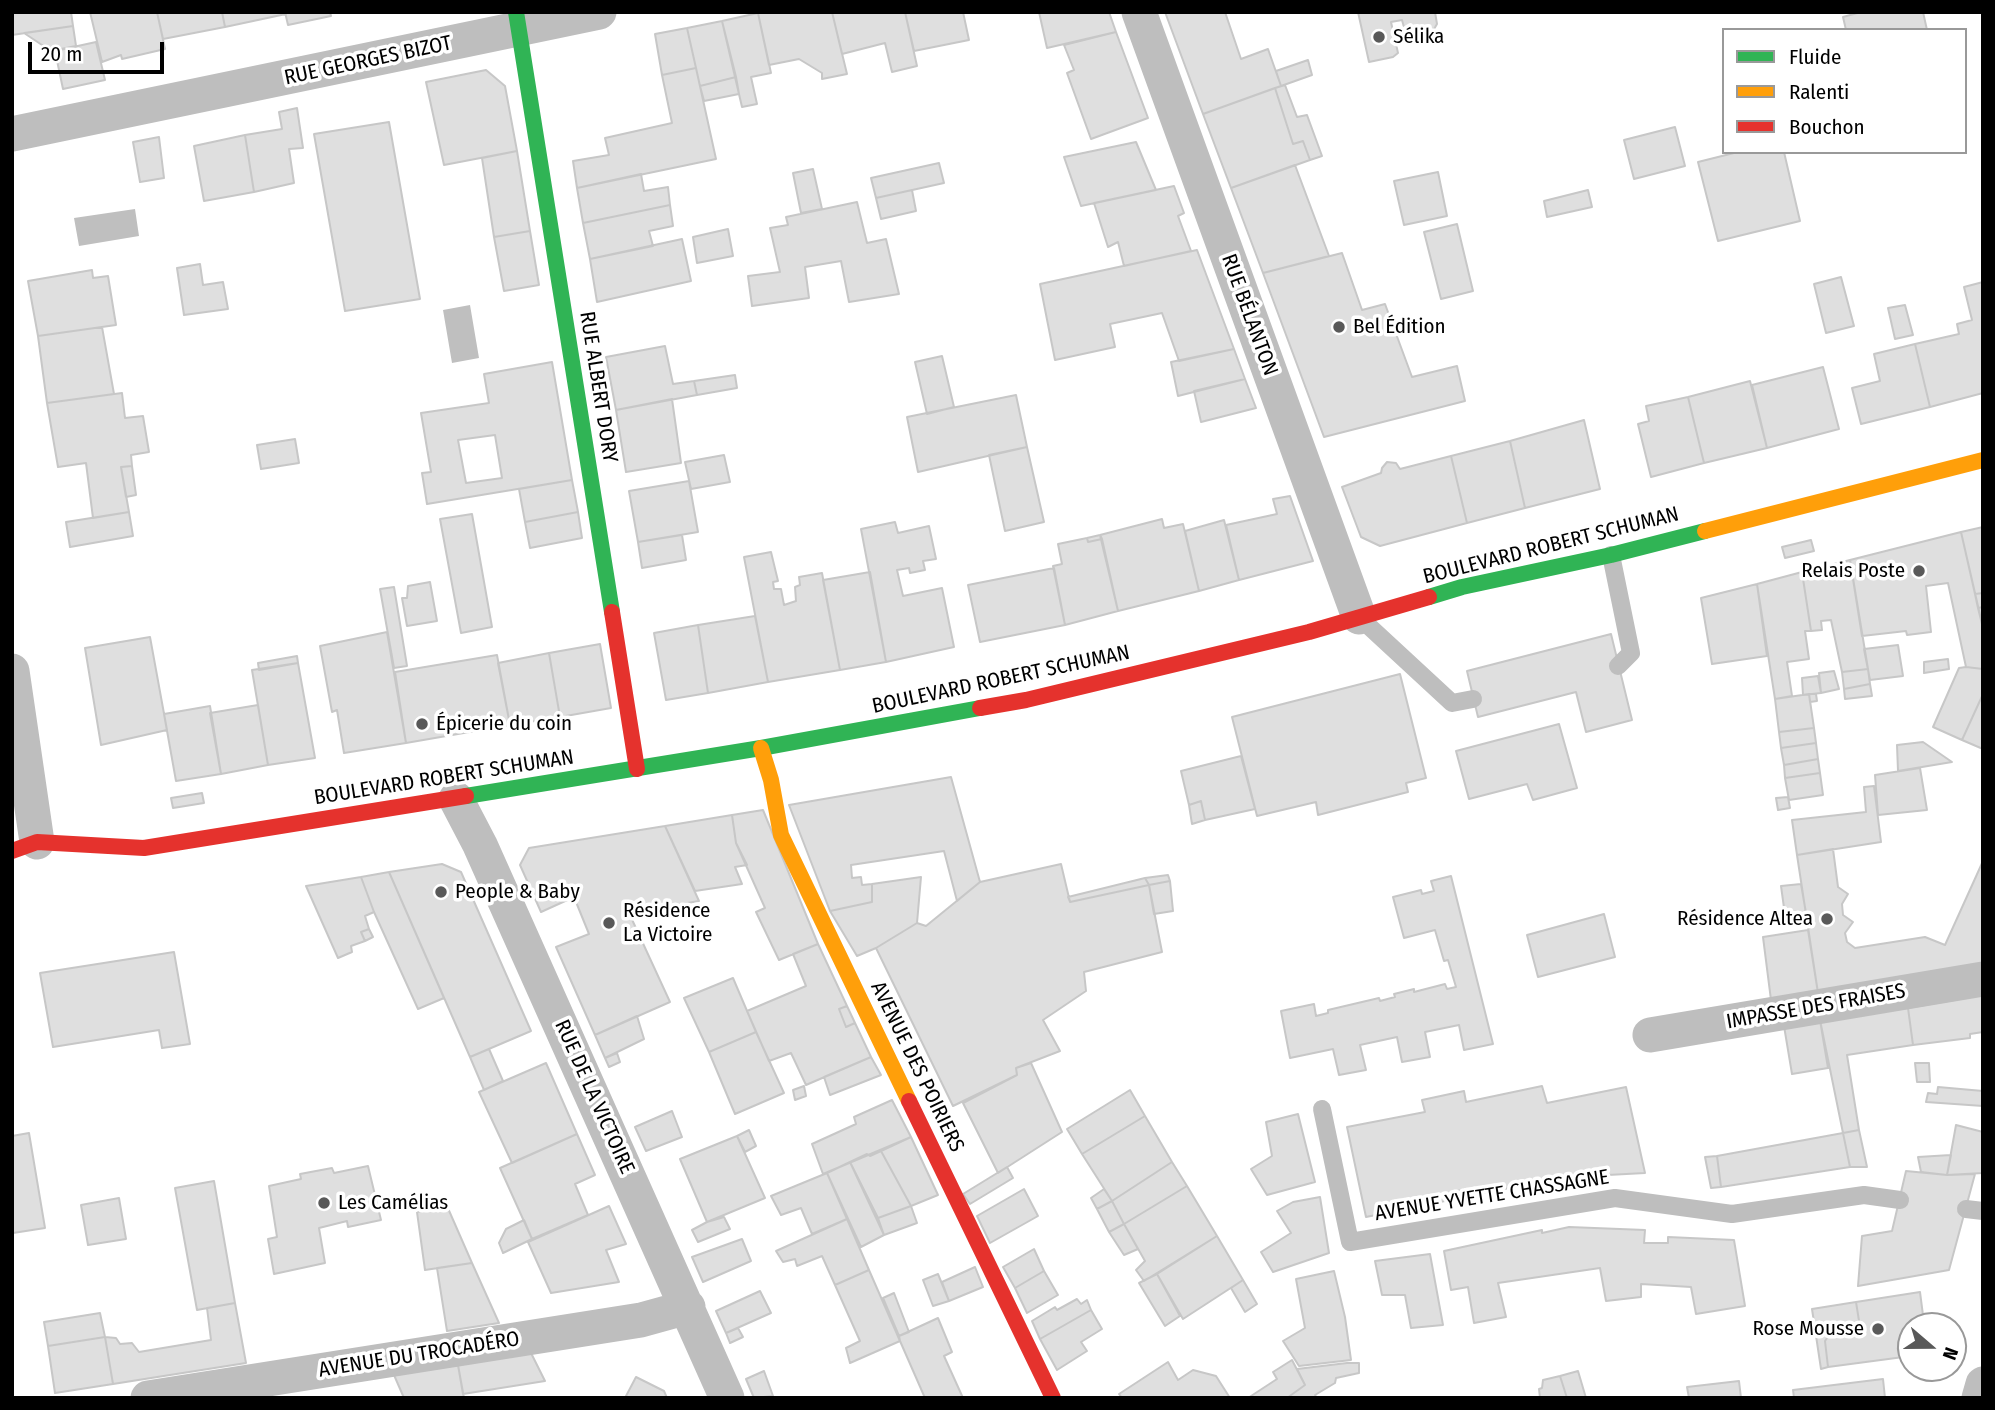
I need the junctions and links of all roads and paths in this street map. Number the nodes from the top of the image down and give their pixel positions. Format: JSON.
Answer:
{"nodes":[{"id":1,"x":599,"y":12,"type":"edge"},
{"id":2,"x":1139,"y":12,"type":"edge"},
{"id":3,"x":518,"y":21,"type":"edge"},
{"id":4,"x":12,"y":134,"type":"edge"},
{"id":5,"x":1983,"y":460,"type":"edge"},
{"id":6,"x":1611,"y":555,"type":"junction"},
{"id":7,"x":1359,"y":617,"type":"junction"},
{"id":8,"x":1618,"y":666,"type":"dead end"},
{"id":9,"x":12,"y":671,"type":"edge"},
{"id":10,"x":1473,"y":699,"type":"dead end"},
{"id":11,"x":761,"y":748,"type":"junction"},
{"id":12,"x":637,"y":769,"type":"junction"},
{"id":13,"x":456,"y":799,"type":"junction"},
{"id":14,"x":24,"y":847,"type":"edge"},
{"id":15,"x":1983,"y":979,"type":"edge"},
{"id":16,"x":1650,"y":1035,"type":"dead end"},
{"id":17,"x":1322,"y":1109,"type":"dead end"},
{"id":18,"x":1900,"y":1200,"type":"dead end"},
{"id":19,"x":688,"y":1307,"type":"junction"},
{"id":20,"x":1983,"y":1384,"type":"edge"},
{"id":21,"x":148,"y":1398,"type":"edge"},
{"id":22,"x":727,"y":1398,"type":"edge"},
{"id":23,"x":1053,"y":1398,"type":"edge"},
{"id":24,"x":1979,"y":1398,"type":"edge"}],
"edges":[{"from":1,"to":3,"type":"street","name":"RUE GEORGES BIZOT"},
{"from":2,"to":7,"type":"street","name":"RUE BÉLANTON"},
{"from":3,"to":4,"type":"street","name":"RUE GEORGES BIZOT"},
{"from":3,"to":12,"type":"main road","name":"RUE ALBERT DORY"},
{"from":5,"to":6,"type":"main road","name":"BOULEVARD ROBERT SCHUMAN"},
{"from":6,"to":7,"type":"main road","name":"BOULEVARD ROBERT SCHUMAN"},
{"from":6,"to":8,"type":"lane"},
{"from":7,"to":10,"type":"lane"},
{"from":7,"to":11,"type":"main road","name":"BOULEVARD ROBERT SCHUMAN"},
{"from":9,"to":14,"type":"street"},
{"from":11,"to":12,"type":"main road","name":"BOULEVARD ROBERT SCHUMAN"},
{"from":11,"to":23,"type":"main road","name":"AVENUE DES POIRIERS"},
{"from":12,"to":13,"type":"main road","name":"BOULEVARD ROBERT SCHUMAN"},
{"from":13,"to":14,"type":"main road","name":"BOULEVARD ROBERT SCHUMAN"},
{"from":13,"to":19,"type":"street","name":"RUE DE LA VICTOIRE"},
{"from":15,"to":16,"type":"street","name":"IMPASSE DES FRAISES"},
{"from":17,"to":18,"type":"lane","name":"AVENUE YVETTE CHASSAGNE"},
{"from":19,"to":21,"type":"street","name":"AVENUE DU TROCADÉRO"},
{"from":19,"to":22,"type":"street","name":"RUE DE LA VICTOIRE"},
{"from":20,"to":24,"type":"street"}]}
